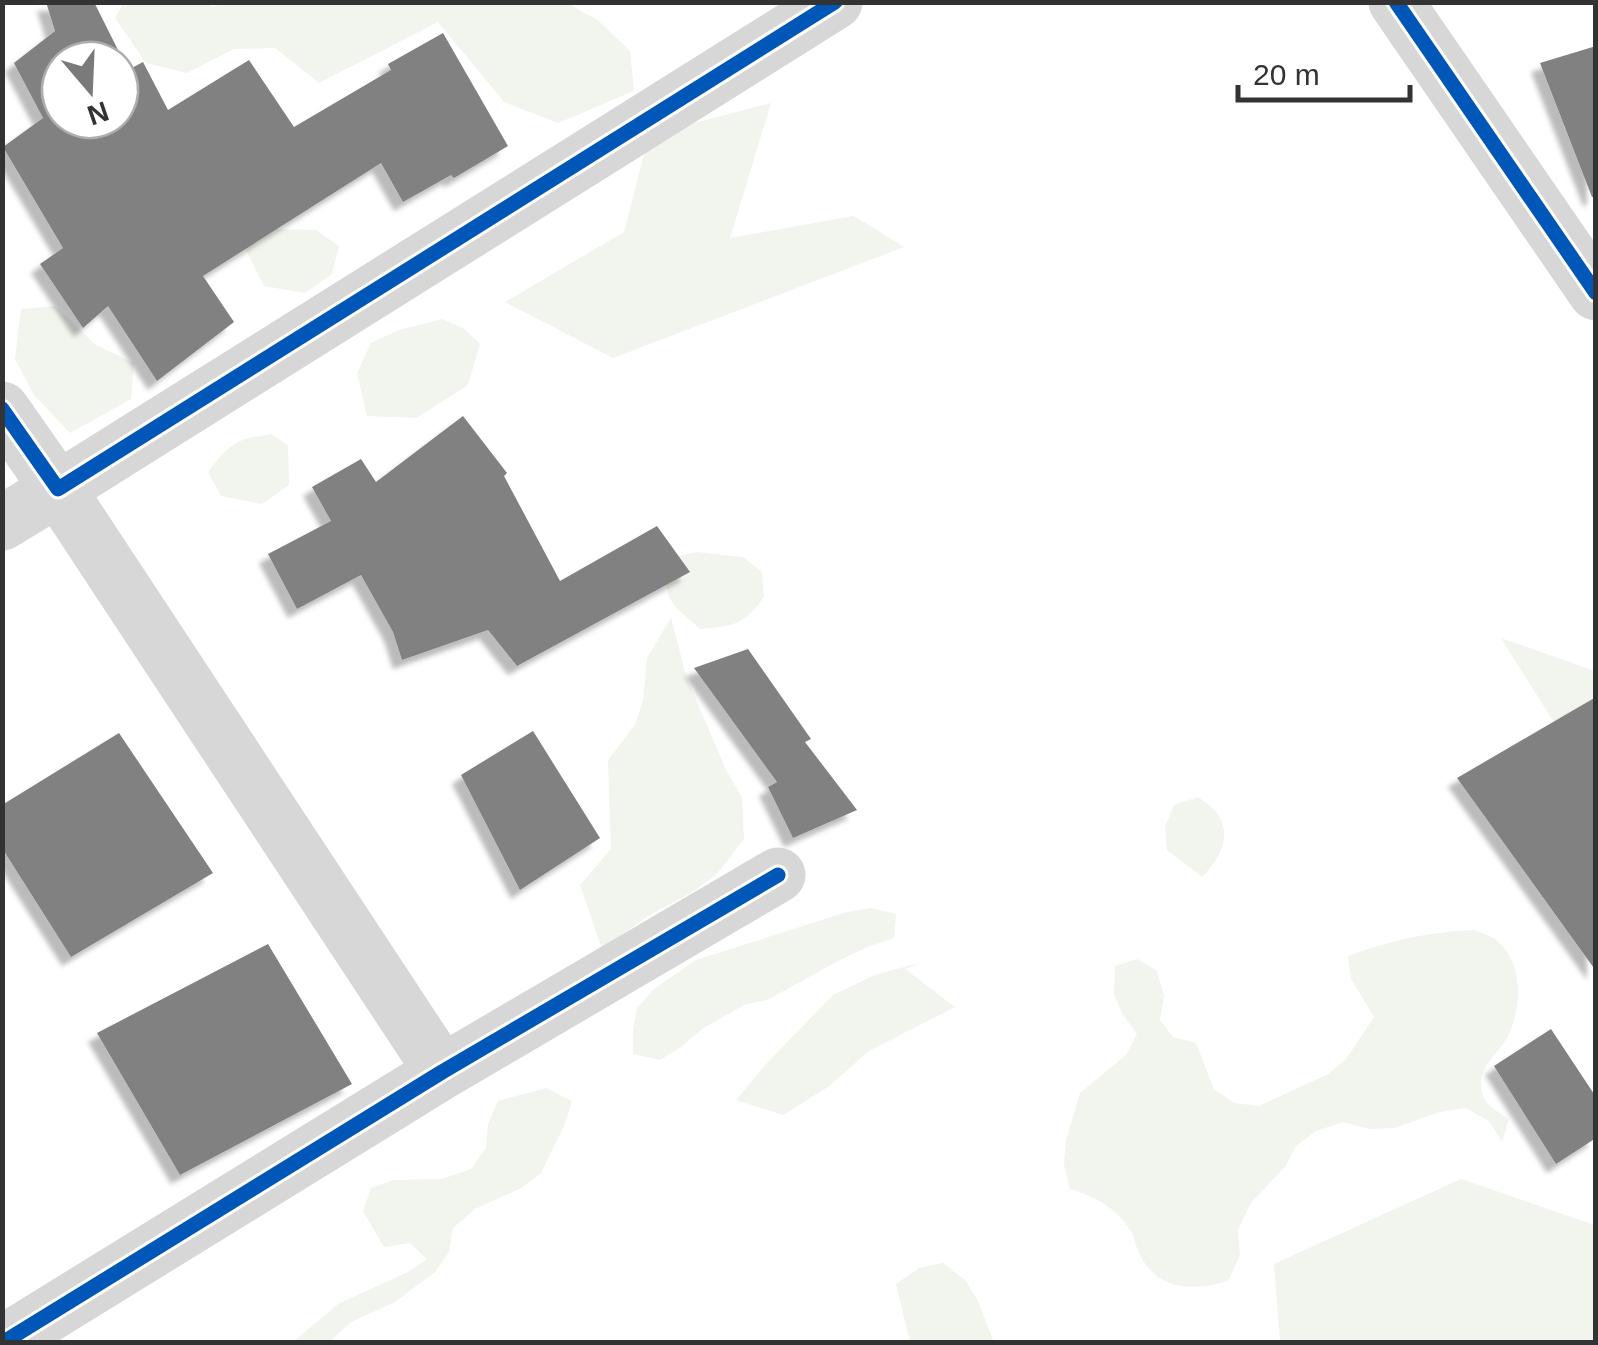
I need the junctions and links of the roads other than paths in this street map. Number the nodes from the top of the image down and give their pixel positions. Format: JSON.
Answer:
{"nodes":[{"id":1,"x":835,"y":2,"type":"edge"},
{"id":2,"x":1396,"y":2,"type":"edge"},
{"id":3,"x":1596,"y":293,"type":"edge"},
{"id":4,"x":2,"y":409,"type":"edge"},
{"id":5,"x":58,"y":489,"type":"junction"},
{"id":6,"x":2,"y":522,"type":"edge"},
{"id":7,"x":778,"y":876,"type":"dead end"},
{"id":8,"x":442,"y":1072,"type":"junction"},
{"id":9,"x":4,"y":1342,"type":"edge"}],
"edges":[{"from":1,"to":5,"type":"street"},
{"from":2,"to":3,"type":"street"},
{"from":4,"to":5,"type":"street"},
{"from":5,"to":6,"type":"street"},
{"from":5,"to":8,"type":"street"},
{"from":7,"to":8,"type":"street"},
{"from":8,"to":9,"type":"street"}]}
